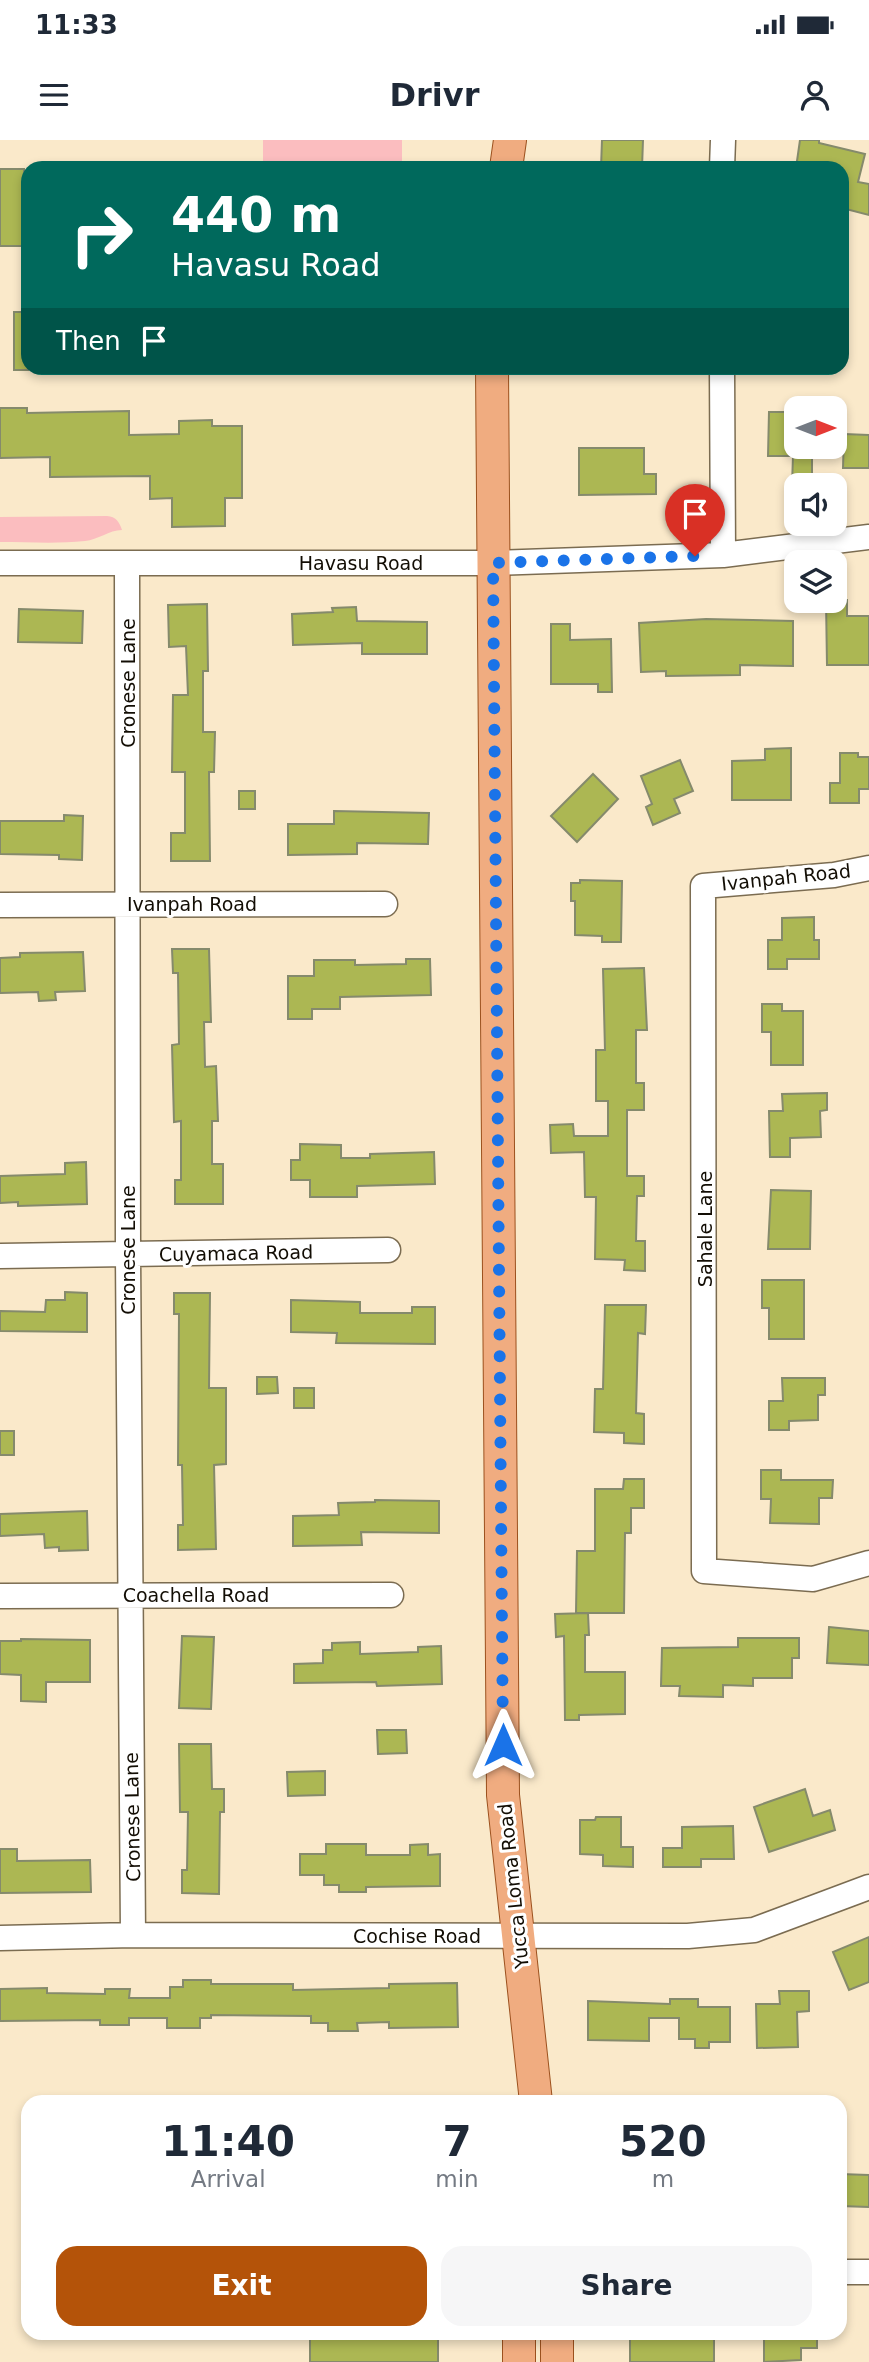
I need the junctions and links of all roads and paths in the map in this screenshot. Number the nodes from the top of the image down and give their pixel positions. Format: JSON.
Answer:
{"nodes":[{"id":1,"x":510,"y":140,"type":"edge"},
{"id":2,"x":723,"y":140,"type":"edge"},
{"id":3,"x":507,"y":161,"type":"edge"},
{"id":4,"x":722,"y":161,"type":"edge"},
{"id":5,"x":492,"y":375,"type":"edge"},
{"id":6,"x":722,"y":375,"type":"edge"},
{"id":7,"x":869,"y":537,"type":"edge"},
{"id":8,"x":723,"y":555,"type":"junction"},
{"id":9,"x":493,"y":563,"type":"junction"},
{"id":10,"x":0,"y":564,"type":"edge"},
{"id":11,"x":127,"y":564,"type":"junction"},
{"id":12,"x":869,"y":867,"type":"edge"},
{"id":13,"x":703,"y":886,"type":"joint"},
{"id":14,"x":128,"y":904,"type":"junction"},
{"id":15,"x":385,"y":904,"type":"dead end"},
{"id":16,"x":0,"y":905,"type":"edge"},
{"id":17,"x":388,"y":1250,"type":"dead end"},
{"id":18,"x":128,"y":1255,"type":"junction"},
{"id":19,"x":0,"y":1256,"type":"edge"},
{"id":20,"x":869,"y":1563,"type":"edge"},
{"id":21,"x":391,"y":1594,"type":"dead end"},
{"id":22,"x":130,"y":1595,"type":"junction"},
{"id":23,"x":0,"y":1597,"type":"edge"},
{"id":24,"x":869,"y":1887,"type":"edge"},
{"id":25,"x":133,"y":1936,"type":"junction"},
{"id":26,"x":518,"y":1937,"type":"junction"},
{"id":27,"x":0,"y":1938,"type":"edge"},
{"id":28,"x":535,"y":2095,"type":"edge"},
{"id":29,"x":869,"y":2272,"type":"edge"},
{"id":30,"x":847,"y":2273,"type":"edge"},
{"id":31,"x":519,"y":2340,"type":"edge"},
{"id":32,"x":557,"y":2340,"type":"edge"},
{"id":33,"x":519,"y":2362,"type":"edge"},
{"id":34,"x":557,"y":2362,"type":"edge"}],
"edges":[{"from":1,"to":3,"type":"main road"},
{"from":2,"to":4,"type":"street"},
{"from":5,"to":9,"type":"main road","name":"Yucca Loma Road"},
{"from":6,"to":8,"type":"street"},
{"from":7,"to":8,"type":"street","name":"Havasu Road"},
{"from":8,"to":9,"type":"street","name":"Havasu Road"},
{"from":9,"to":11,"type":"street","name":"Havasu Road"},
{"from":9,"to":26,"type":"main road","name":"Yucca Loma Road"},
{"from":10,"to":11,"type":"street","name":"Havasu Road"},
{"from":11,"to":14,"type":"street","name":"Cronese Lane"},
{"from":12,"to":13,"type":"street","name":"Ivanpah Road"},
{"from":13,"to":20,"type":"street","name":"Sahale Lane"},
{"from":14,"to":15,"type":"street","name":"Ivanpah Road"},
{"from":14,"to":16,"type":"street","name":"Ivanpah Road"},
{"from":14,"to":18,"type":"street","name":"Cronese Lane"},
{"from":17,"to":18,"type":"street","name":"Cuyamaca Road"},
{"from":18,"to":19,"type":"street","name":"Cuyamaca Road"},
{"from":18,"to":22,"type":"street","name":"Cronese Lane"},
{"from":21,"to":22,"type":"street","name":"Coachella Road"},
{"from":22,"to":23,"type":"street","name":"Coachella Road"},
{"from":22,"to":25,"type":"street","name":"Cronese Lane"},
{"from":24,"to":26,"type":"street","name":"Cochise Road"},
{"from":25,"to":26,"type":"street","name":"Cochise Road"},
{"from":25,"to":27,"type":"street","name":"Cochise Road"},
{"from":26,"to":28,"type":"main road","name":"Yucca Loma Road"},
{"from":29,"to":30,"type":"street"},
{"from":31,"to":33,"type":"main road"},
{"from":32,"to":34,"type":"main road"}]}
